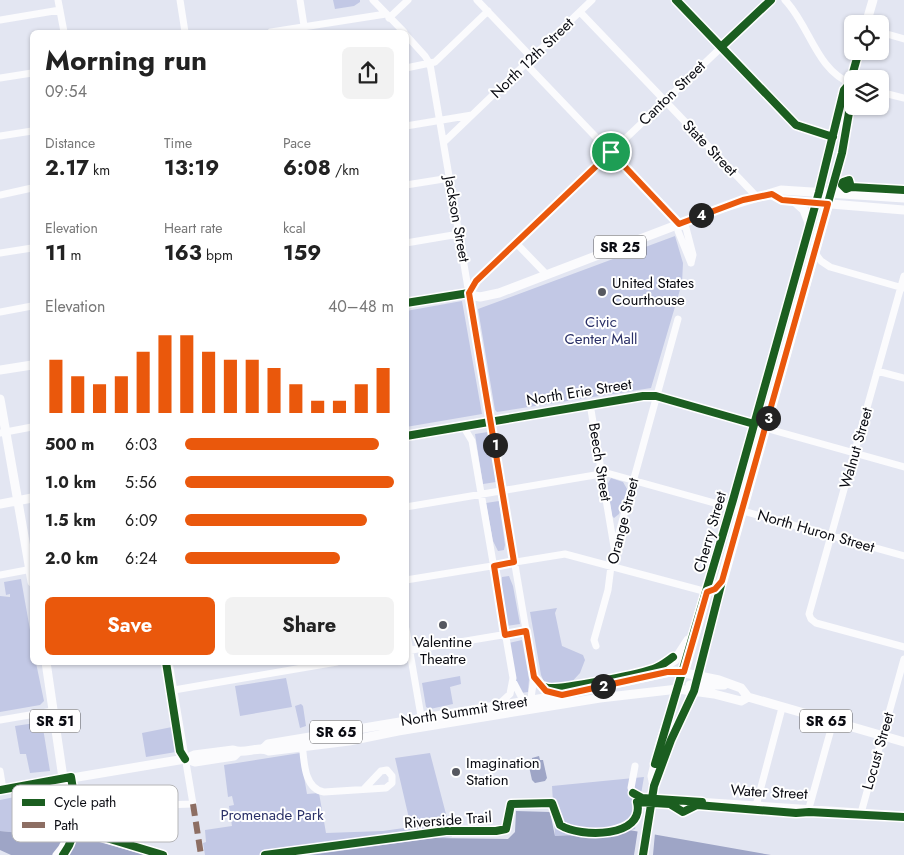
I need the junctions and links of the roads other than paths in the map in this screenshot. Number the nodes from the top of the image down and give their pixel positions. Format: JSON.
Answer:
{"nodes":[{"id":1,"x":58,"y":0,"type":"edge"},
{"id":2,"x":180,"y":0,"type":"edge"},
{"id":3,"x":300,"y":0,"type":"edge"},
{"id":4,"x":373,"y":0,"type":"edge"},
{"id":5,"x":408,"y":0,"type":"edge"},
{"id":6,"x":477,"y":0,"type":"edge"},
{"id":7,"x":592,"y":0,"type":"edge"},
{"id":8,"x":676,"y":0,"type":"edge"},
{"id":9,"x":771,"y":0,"type":"edge"},
{"id":10,"x":785,"y":0,"type":"edge"},
{"id":11,"x":873,"y":0,"type":"edge"},
{"id":12,"x":60,"y":10,"type":"junction"},
{"id":13,"x":488,"y":11,"type":"junction"},
{"id":14,"x":580,"y":12,"type":"junction"},
{"id":15,"x":869,"y":15,"type":"edge"},
{"id":16,"x":388,"y":16,"type":"junction"},
{"id":17,"x":0,"y":20,"type":"edge"},
{"id":18,"x":64,"y":30,"type":"edge"},
{"id":19,"x":185,"y":30,"type":"edge"},
{"id":20,"x":305,"y":30,"type":"edge"},
{"id":21,"x":402,"y":30,"type":"edge"},
{"id":22,"x":889,"y":35,"type":"edge"},
{"id":23,"x":409,"y":38,"type":"edge"},
{"id":24,"x":904,"y":39,"type":"edge"},
{"id":25,"x":721,"y":47,"type":"junction"},
{"id":26,"x":532,"y":58,"type":"junction"},
{"id":27,"x":430,"y":64,"type":"junction"},
{"id":28,"x":526,"y":64,"type":"junction"},
{"id":29,"x":409,"y":68,"type":"edge"},
{"id":30,"x":30,"y":73,"type":"edge"},
{"id":31,"x":0,"y":78,"type":"edge"},
{"id":32,"x":844,"y":80,"type":"edge"},
{"id":33,"x":844,"y":90,"type":"edge"},
{"id":34,"x":889,"y":94,"type":"edge"},
{"id":35,"x":904,"y":98,"type":"edge"},
{"id":36,"x":665,"y":101,"type":"junction"},
{"id":37,"x":472,"y":115,"type":"junction"},
{"id":38,"x":849,"y":115,"type":"edge"},
{"id":39,"x":440,"y":120,"type":"junction"},
{"id":40,"x":409,"y":125,"type":"edge"},
{"id":41,"x":30,"y":131,"type":"edge"},
{"id":42,"x":0,"y":136,"type":"edge"},
{"id":43,"x":833,"y":138,"type":"junction"},
{"id":44,"x":444,"y":142,"type":"junction"},
{"id":45,"x":611,"y":152,"type":"junction"},
{"id":46,"x":450,"y":178,"type":"junction"},
{"id":47,"x":409,"y":185,"type":"edge"},
{"id":48,"x":30,"y":188,"type":"edge"},
{"id":49,"x":819,"y":192,"type":"junction"},
{"id":50,"x":832,"y":193,"type":"junction"},
{"id":51,"x":772,"y":194,"type":"junction"},
{"id":52,"x":0,"y":195,"type":"edge"},
{"id":53,"x":757,"y":197,"type":"junction"},
{"id":54,"x":904,"y":198,"type":"edge"},
{"id":55,"x":794,"y":201,"type":"junction"},
{"id":56,"x":816,"y":203,"type":"junction"},
{"id":57,"x":828,"y":204,"type":"junction"},
{"id":58,"x":904,"y":210,"type":"edge"},
{"id":59,"x":679,"y":224,"type":"junction"},
{"id":60,"x":810,"y":225,"type":"junction"},
{"id":61,"x":459,"y":234,"type":"junction"},
{"id":62,"x":409,"y":242,"type":"edge"},
{"id":63,"x":516,"y":243,"type":"junction"},
{"id":64,"x":30,"y":248,"type":"edge"},
{"id":65,"x":0,"y":253,"type":"edge"},
{"id":66,"x":815,"y":253,"type":"junction"},
{"id":67,"x":547,"y":275,"type":"junction"},
{"id":68,"x":904,"y":276,"type":"edge"},
{"id":69,"x":902,"y":288,"type":"edge"},
{"id":70,"x":469,"y":293,"type":"junction"},
{"id":71,"x":409,"y":303,"type":"edge"},
{"id":72,"x":30,"y":306,"type":"edge"},
{"id":73,"x":0,"y":312,"type":"edge"},
{"id":74,"x":678,"y":319,"type":"dead end"},
{"id":75,"x":30,"y":365,"type":"edge"},
{"id":76,"x":0,"y":370,"type":"edge"},
{"id":77,"x":878,"y":370,"type":"junction"},
{"id":78,"x":904,"y":378,"type":"edge"},
{"id":79,"x":656,"y":396,"type":"junction"},
{"id":80,"x":0,"y":399,"type":"edge"},
{"id":81,"x":590,"y":404,"type":"junction"},
{"id":82,"x":491,"y":420,"type":"junction"},
{"id":83,"x":754,"y":424,"type":"junction"},
{"id":84,"x":463,"y":426,"type":"junction"},
{"id":85,"x":30,"y":427,"type":"edge"},
{"id":86,"x":765,"y":428,"type":"junction"},
{"id":87,"x":3,"y":432,"type":"edge"},
{"id":88,"x":409,"y":435,"type":"edge"},
{"id":89,"x":854,"y":453,"type":"junction"},
{"id":90,"x":904,"y":467,"type":"edge"},
{"id":91,"x":601,"y":474,"type":"junction"},
{"id":92,"x":633,"y":480,"type":"junction"},
{"id":93,"x":503,"y":491,"type":"junction"},
{"id":94,"x":481,"y":494,"type":"junction"},
{"id":95,"x":30,"y":498,"type":"edge"},
{"id":96,"x":17,"y":501,"type":"junction"},
{"id":97,"x":0,"y":504,"type":"edge"},
{"id":98,"x":409,"y":506,"type":"edge"},
{"id":99,"x":731,"y":507,"type":"junction"},
{"id":100,"x":742,"y":510,"type":"junction"},
{"id":101,"x":831,"y":535,"type":"junction"},
{"id":102,"x":614,"y":550,"type":"junction"},
{"id":103,"x":904,"y":556,"type":"edge"},
{"id":104,"x":514,"y":562,"type":"junction"},
{"id":105,"x":30,"y":564,"type":"edge"},
{"id":106,"x":610,"y":565,"type":"junction"},
{"id":107,"x":494,"y":566,"type":"junction"},
{"id":108,"x":30,"y":569,"type":"edge"},
{"id":109,"x":0,"y":575,"type":"edge"},
{"id":110,"x":409,"y":580,"type":"edge"},
{"id":111,"x":722,"y":581,"type":"junction"},
{"id":112,"x":707,"y":592,"type":"junction"},
{"id":113,"x":716,"y":609,"type":"junction"},
{"id":114,"x":700,"y":615,"type":"junction"},
{"id":115,"x":526,"y":631,"type":"junction"},
{"id":116,"x":505,"y":635,"type":"junction"},
{"id":117,"x":596,"y":646,"type":"dead end"},
{"id":118,"x":904,"y":647,"type":"edge"},
{"id":119,"x":409,"y":651,"type":"edge"},
{"id":120,"x":409,"y":656,"type":"edge"},
{"id":121,"x":904,"y":659,"type":"edge"},
{"id":122,"x":46,"y":665,"type":"edge"},
{"id":123,"x":170,"y":665,"type":"edge"},
{"id":124,"x":292,"y":666,"type":"edge"},
{"id":125,"x":684,"y":672,"type":"junction"},
{"id":126,"x":698,"y":674,"type":"junction"},
{"id":127,"x":534,"y":677,"type":"junction"},
{"id":128,"x":512,"y":678,"type":"junction"},
{"id":129,"x":644,"y":678,"type":"junction"},
{"id":130,"x":733,"y":686,"type":"junction"},
{"id":131,"x":694,"y":688,"type":"junction"},
{"id":132,"x":678,"y":689,"type":"junction"},
{"id":133,"x":174,"y":690,"type":"junction"},
{"id":134,"x":637,"y":694,"type":"junction"},
{"id":135,"x":562,"y":695,"type":"junction"},
{"id":136,"x":748,"y":697,"type":"junction"},
{"id":137,"x":527,"y":700,"type":"junction"},
{"id":138,"x":496,"y":706,"type":"junction"},
{"id":139,"x":782,"y":708,"type":"junction"},
{"id":140,"x":528,"y":710,"type":"junction"},
{"id":141,"x":53,"y":711,"type":"junction"},
{"id":142,"x":669,"y":716,"type":"junction"},
{"id":143,"x":0,"y":720,"type":"edge"},
{"id":144,"x":833,"y":722,"type":"junction"},
{"id":145,"x":422,"y":723,"type":"junction"},
{"id":146,"x":366,"y":727,"type":"junction"},
{"id":147,"x":370,"y":736,"type":"junction"},
{"id":148,"x":882,"y":736,"type":"junction"},
{"id":149,"x":329,"y":738,"type":"junction"},
{"id":150,"x":302,"y":742,"type":"junction"},
{"id":151,"x":904,"y":742,"type":"edge"},
{"id":152,"x":185,"y":759,"type":"junction"},
{"id":153,"x":635,"y":766,"type":"dead end"},
{"id":154,"x":0,"y":771,"type":"edge"},
{"id":155,"x":63,"y":778,"type":"junction"},
{"id":156,"x":24,"y":785,"type":"edge"},
{"id":157,"x":64,"y":785,"type":"edge"},
{"id":158,"x":654,"y":786,"type":"junction"},
{"id":159,"x":2,"y":789,"type":"edge"},
{"id":160,"x":364,"y":789,"type":"dead end"},
{"id":161,"x":178,"y":804,"type":"edge"},
{"id":162,"x":756,"y":806,"type":"junction"},
{"id":163,"x":810,"y":808,"type":"junction"},
{"id":164,"x":861,"y":813,"type":"junction"},
{"id":165,"x":904,"y":815,"type":"edge"},
{"id":166,"x":65,"y":842,"type":"edge"},
{"id":167,"x":56,"y":855,"type":"edge"},
{"id":168,"x":643,"y":855,"type":"edge"}],
"edges":[{"from":1,"to":12,"type":"street"},
{"from":2,"to":19,"type":"street"},
{"from":3,"to":20,"type":"street"},
{"from":4,"to":16,"type":"street"},
{"from":5,"to":16,"type":"street"},
{"from":6,"to":13,"type":"street"},
{"from":7,"to":14,"type":"street","name":"North 12th Street"},
{"from":8,"to":25,"type":"street"},
{"from":9,"to":25,"type":"street","name":"Canton Street"},
{"from":10,"to":32,"type":"street"},
{"from":11,"to":15,"type":"main road"},
{"from":12,"to":17,"type":"street"},
{"from":12,"to":18,"type":"street"},
{"from":13,"to":26,"type":"street"},
{"from":13,"to":27,"type":"street"},
{"from":14,"to":26,"type":"street","name":"North 12th Street"},
{"from":14,"to":36,"type":"street","name":"State Street"},
{"from":16,"to":20,"type":"street"},
{"from":16,"to":21,"type":"street"},
{"from":22,"to":24,"type":"street"},
{"from":23,"to":27,"type":"street","name":"Jackson Street"},
{"from":25,"to":36,"type":"street","name":"Canton Street"},
{"from":25,"to":43,"type":"street"},
{"from":26,"to":28,"type":"street","name":"North 12th Street"},
{"from":27,"to":29,"type":"street"},
{"from":27,"to":39,"type":"street","name":"Jackson Street"},
{"from":28,"to":37,"type":"street","name":"North 12th Street"},
{"from":28,"to":45,"type":"street"},
{"from":30,"to":31,"type":"street"},
{"from":33,"to":43,"type":"main road","name":"Cherry Street"},
{"from":34,"to":35,"type":"street"},
{"from":36,"to":45,"type":"street","name":"Canton Street"},
{"from":36,"to":53,"type":"street","name":"State Street"},
{"from":37,"to":39,"type":"street"},
{"from":37,"to":44,"type":"street","name":"North 12th Street"},
{"from":38,"to":50,"type":"main road","name":"Cherry Street"},
{"from":39,"to":40,"type":"street"},
{"from":39,"to":44,"type":"street","name":"Jackson Street"},
{"from":41,"to":42,"type":"street"},
{"from":43,"to":49,"type":"main road","name":"Cherry Street"},
{"from":44,"to":46,"type":"street","name":"Jackson Street"},
{"from":45,"to":59,"type":"street"},
{"from":45,"to":63,"type":"street","name":"Canton Street"},
{"from":46,"to":47,"type":"street"},
{"from":46,"to":61,"type":"street","name":"Jackson Street"},
{"from":48,"to":52,"type":"street"},
{"from":49,"to":50,"type":"main road","number":"SR 25"},
{"from":49,"to":51,"type":"main road","number":"SR 25"},
{"from":49,"to":56,"type":"main road","name":"Cherry Street"},
{"from":50,"to":54,"type":"main road","number":"SR 25"},
{"from":50,"to":57,"type":"main road","name":"Cherry Street"},
{"from":51,"to":53,"type":"main road","number":"SR 25"},
{"from":51,"to":55,"type":"main road"},
{"from":53,"to":59,"type":"main road","number":"SR 25"},
{"from":55,"to":56,"type":"main road"},
{"from":55,"to":60,"type":"main road"},
{"from":56,"to":57,"type":"main road"},
{"from":56,"to":60,"type":"main road","name":"Cherry Street"},
{"from":57,"to":58,"type":"main road"},
{"from":57,"to":66,"type":"main road","name":"Cherry Street"},
{"from":59,"to":59,"type":"street"},
{"from":59,"to":67,"type":"main road","number":"SR 25"},
{"from":60,"to":83,"type":"main road","name":"Cherry Street"},
{"from":61,"to":62,"type":"street"},
{"from":61,"to":70,"type":"street","name":"Jackson Street"},
{"from":63,"to":67,"type":"street"},
{"from":63,"to":70,"type":"street","name":"Canton Street"},
{"from":64,"to":65,"type":"street"},
{"from":66,"to":69,"type":"street"},
{"from":66,"to":86,"type":"main road","name":"Cherry Street"},
{"from":67,"to":70,"type":"main road","number":"SR 25"},
{"from":68,"to":69,"type":"street","name":"Walnut Street"},
{"from":69,"to":77,"type":"street","name":"Walnut Street"},
{"from":70,"to":71,"type":"main road","number":"SR 25"},
{"from":70,"to":82,"type":"street","name":"Jackson Street"},
{"from":72,"to":73,"type":"street"},
{"from":74,"to":79,"type":"street","name":"Orange Street"},
{"from":75,"to":76,"type":"main road"},
{"from":77,"to":78,"type":"street"},
{"from":77,"to":89,"type":"street","name":"Walnut Street"},
{"from":79,"to":81,"type":"main road","name":"North Erie Street"},
{"from":79,"to":83,"type":"main road","name":"North Erie Street"},
{"from":79,"to":92,"type":"street","name":"Orange Street"},
{"from":80,"to":87,"type":"main road"},
{"from":81,"to":82,"type":"main road","name":"North Erie Street"},
{"from":81,"to":91,"type":"street","name":"Beech Street"},
{"from":82,"to":84,"type":"main road","name":"North Erie Street"},
{"from":82,"to":93,"type":"street","name":"Jackson Street"},
{"from":83,"to":86,"type":"main road","name":"North Erie Street"},
{"from":83,"to":99,"type":"main road","name":"Cherry Street"},
{"from":84,"to":88,"type":"main road","name":"North Erie Street"},
{"from":84,"to":94,"type":"street"},
{"from":85,"to":87,"type":"street"},
{"from":86,"to":89,"type":"street","name":"North Erie Street"},
{"from":86,"to":100,"type":"main road","name":"Cherry Street"},
{"from":87,"to":96,"type":"main road"},
{"from":89,"to":90,"type":"street","name":"North Erie Street"},
{"from":89,"to":101,"type":"street","name":"Walnut Street"},
{"from":91,"to":92,"type":"street","name":"North Huron Street"},
{"from":91,"to":93,"type":"street","name":"North Huron Street"},
{"from":91,"to":102,"type":"street","name":"Beech Street"},
{"from":92,"to":99,"type":"street","name":"North Huron Street"},
{"from":92,"to":102,"type":"street","name":"Orange Street"},
{"from":93,"to":94,"type":"street","name":"North Huron Street"},
{"from":93,"to":104,"type":"street","name":"Jackson Street"},
{"from":94,"to":98,"type":"street","name":"North Huron Street"},
{"from":94,"to":107,"type":"street"},
{"from":95,"to":96,"type":"main road"},
{"from":96,"to":97,"type":"main road"},
{"from":96,"to":105,"type":"main road"},
{"from":99,"to":100,"type":"street","name":"North Huron Street"},
{"from":99,"to":112,"type":"main road","name":"Cherry Street"},
{"from":100,"to":101,"type":"street","name":"North Huron Street"},
{"from":100,"to":111,"type":"main road","name":"Cherry Street"},
{"from":101,"to":103,"type":"street","name":"North Huron Street"},
{"from":101,"to":118,"type":"street","name":"Walnut Street"},
{"from":102,"to":106,"type":"street","name":"Orange Street"},
{"from":104,"to":106,"type":"street"},
{"from":104,"to":107,"type":"street"},
{"from":104,"to":115,"type":"street","name":"Jackson Street"},
{"from":106,"to":112,"type":"street"},
{"from":106,"to":117,"type":"street","name":"Orange Street"},
{"from":107,"to":110,"type":"street"},
{"from":107,"to":116,"type":"street"},
{"from":108,"to":109,"type":"street"},
{"from":111,"to":112,"type":"street"},
{"from":111,"to":113,"type":"main road","name":"Cherry Street"},
{"from":112,"to":113,"type":"street"},
{"from":112,"to":114,"type":"main road","name":"Cherry Street"},
{"from":113,"to":126,"type":"main road","name":"Cherry Street"},
{"from":114,"to":125,"type":"main road","name":"Cherry Street"},
{"from":114,"to":129,"type":"main road"},
{"from":115,"to":116,"type":"street"},
{"from":115,"to":127,"type":"street","name":"Jackson Street"},
{"from":116,"to":119,"type":"street"},
{"from":116,"to":128,"type":"street"},
{"from":120,"to":145,"type":"street"},
{"from":121,"to":148,"type":"street","name":"Locust Street"},
{"from":122,"to":141,"type":"main road","number":"SR 51"},
{"from":123,"to":133,"type":"street"},
{"from":124,"to":133,"type":"street"},
{"from":125,"to":126,"type":"main road","name":"North Summit Street","number":"SR 65"},
{"from":125,"to":129,"type":"main road","name":"North Summit Street","number":"SR 65"},
{"from":125,"to":132,"type":"main road","name":"Cherry Street"},
{"from":126,"to":130,"type":"main road","name":"North Summit Street","number":"SR 65"},
{"from":126,"to":131,"type":"main road","name":"Cherry Street"},
{"from":127,"to":135,"type":"street"},
{"from":127,"to":137,"type":"street","name":"Jackson Street"},
{"from":128,"to":137,"type":"street"},
{"from":128,"to":138,"type":"street"},
{"from":129,"to":135,"type":"main road","name":"North Summit Street","number":"SR 65"},
{"from":130,"to":131,"type":"main road"},
{"from":130,"to":136,"type":"main road","name":"North Summit Street","number":"SR 65"},
{"from":131,"to":132,"type":"main road","name":"North Summit Street","number":"SR 65"},
{"from":131,"to":136,"type":"main road","name":"North Summit Street","number":"SR 65"},
{"from":131,"to":158,"type":"main road","name":"Cherry Street"},
{"from":132,"to":134,"type":"main road","name":"North Summit Street","number":"SR 65"},
{"from":132,"to":142,"type":"main road","name":"Cherry Street"},
{"from":133,"to":152,"type":"street"},
{"from":134,"to":140,"type":"main road","name":"North Summit Street","number":"SR 65"},
{"from":134,"to":142,"type":"main road"},
{"from":135,"to":137,"type":"main road","name":"North Summit Street","number":"SR 65"},
{"from":136,"to":139,"type":"main road","name":"North Summit Street","number":"SR 65"},
{"from":137,"to":138,"type":"main road","name":"North Summit Street","number":"SR 65"},
{"from":137,"to":140,"type":"street"},
{"from":138,"to":145,"type":"main road","name":"North Summit Street","number":"SR 65"},
{"from":139,"to":144,"type":"main road","name":"North Summit Street","number":"SR 65"},
{"from":139,"to":162,"type":"street"},
{"from":140,"to":145,"type":"main road","name":"North Summit Street","number":"SR 65"},
{"from":141,"to":143,"type":"street"},
{"from":141,"to":155,"type":"main road","number":"SR 51"},
{"from":142,"to":158,"type":"main road","name":"Cherry Street"},
{"from":144,"to":148,"type":"main road","name":"North Summit Street","number":"SR 65"},
{"from":144,"to":163,"type":"street"},
{"from":145,"to":146,"type":"main road","name":"North Summit Street","number":"SR 65"},
{"from":145,"to":147,"type":"main road","name":"North Summit Street","number":"SR 65"},
{"from":146,"to":147,"type":"main road"},
{"from":146,"to":149,"type":"main road","name":"North Summit Street","number":"SR 65"},
{"from":147,"to":149,"type":"main road","name":"North Summit Street","number":"SR 65"},
{"from":148,"to":151,"type":"main road","name":"North Summit Street","number":"SR 65"},
{"from":148,"to":164,"type":"street","name":"Locust Street"},
{"from":149,"to":150,"type":"main road","name":"North Summit Street","number":"SR 65"},
{"from":150,"to":152,"type":"main road","name":"North Summit Street","number":"SR 65"},
{"from":150,"to":160,"type":"street"},
{"from":152,"to":155,"type":"main road","name":"North Summit Street","number":"SR 65"},
{"from":152,"to":161,"type":"street"},
{"from":153,"to":162,"type":"street","name":"Water Street"},
{"from":154,"to":159,"type":"street"},
{"from":155,"to":156,"type":"main road","name":"North Summit Street"},
{"from":155,"to":157,"type":"street"},
{"from":158,"to":168,"type":"main road"},
{"from":162,"to":163,"type":"street","name":"Water Street"},
{"from":163,"to":164,"type":"street","name":"Water Street"},
{"from":164,"to":165,"type":"street","name":"Water Street"},
{"from":166,"to":167,"type":"street"}]}
